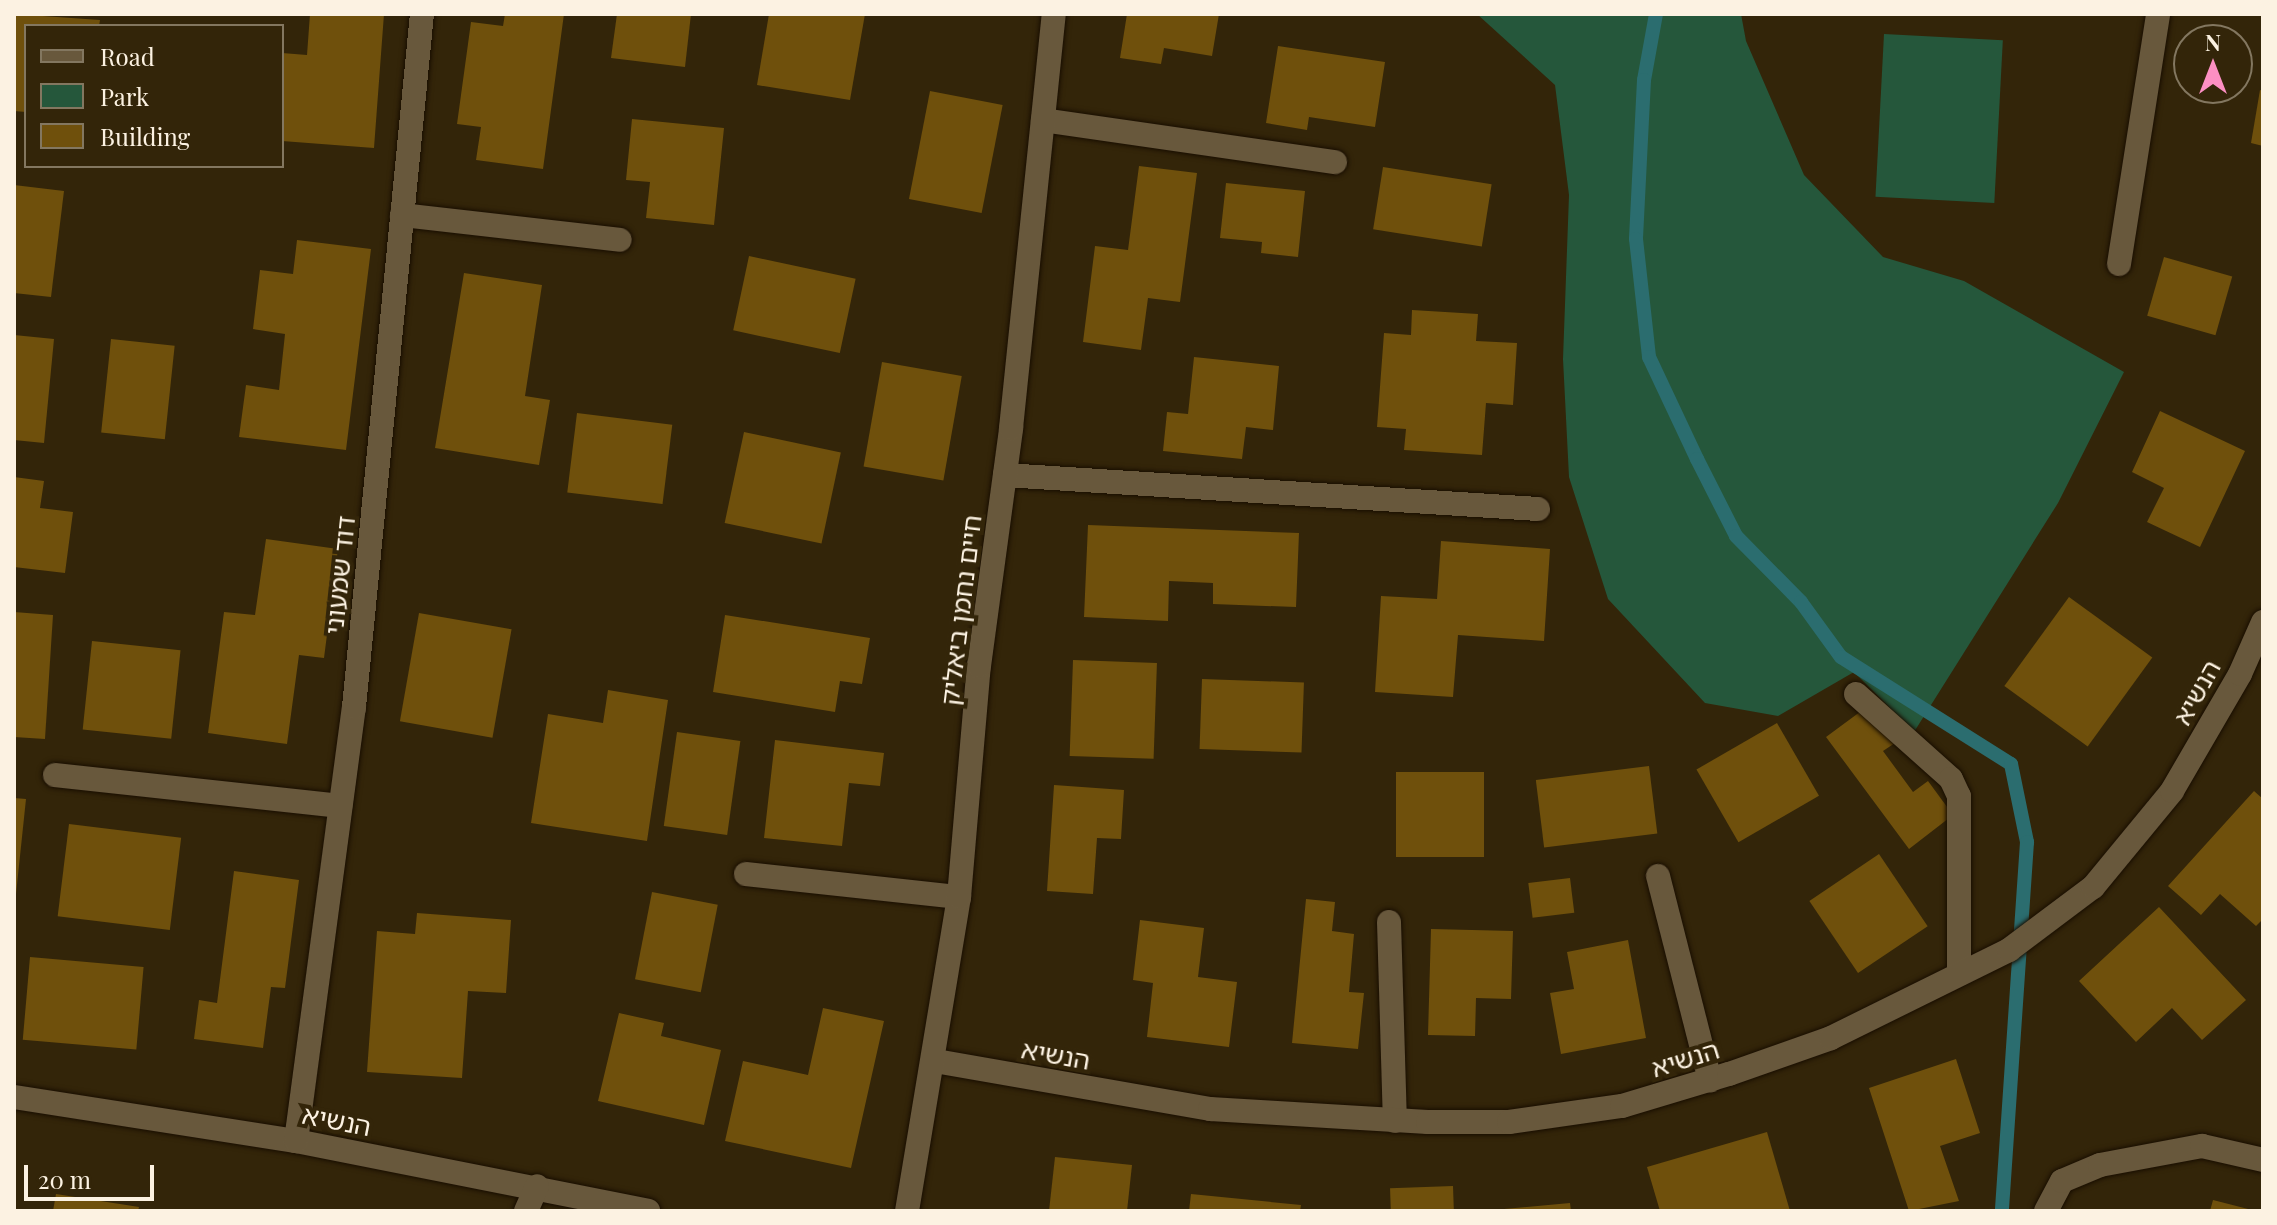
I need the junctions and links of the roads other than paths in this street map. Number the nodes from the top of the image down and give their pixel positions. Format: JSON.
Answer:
{"nodes":[{"id":1,"x":422,"y":14,"type":"edge"},
{"id":2,"x":1054,"y":14,"type":"edge"},
{"id":3,"x":2158,"y":14,"type":"edge"},
{"id":4,"x":1043,"y":120,"type":"junction"},
{"id":5,"x":1335,"y":162,"type":"dead end"},
{"id":6,"x":402,"y":215,"type":"junction"},
{"id":7,"x":620,"y":240,"type":"dead end"},
{"id":8,"x":2119,"y":264,"type":"dead end"},
{"id":9,"x":1005,"y":475,"type":"junction"},
{"id":10,"x":1538,"y":509,"type":"dead end"},
{"id":11,"x":2263,"y":622,"type":"edge"},
{"id":12,"x":1856,"y":694,"type":"dead end"},
{"id":13,"x":55,"y":775,"type":"dead end"},
{"id":14,"x":340,"y":806,"type":"junction"},
{"id":15,"x":746,"y":874,"type":"dead end"},
{"id":16,"x":1658,"y":876,"type":"dead end"},
{"id":17,"x":959,"y":897,"type":"junction"},
{"id":18,"x":1389,"y":922,"type":"dead end"},
{"id":19,"x":1959,"y":974,"type":"junction"},
{"id":20,"x":935,"y":1061,"type":"junction"},
{"id":21,"x":1710,"y":1080,"type":"junction"},
{"id":22,"x":14,"y":1097,"type":"edge"},
{"id":23,"x":1395,"y":1121,"type":"junction"},
{"id":24,"x":296,"y":1141,"type":"junction"},
{"id":25,"x":2263,"y":1160,"type":"edge"},
{"id":26,"x":537,"y":1186,"type":"junction"},
{"id":27,"x":526,"y":1211,"type":"edge"},
{"id":28,"x":648,"y":1211,"type":"edge"},
{"id":29,"x":907,"y":1211,"type":"edge"},
{"id":30,"x":2046,"y":1211,"type":"edge"}],
"edges":[{"from":1,"to":6,"type":"street","name":"דוד שמעוני"},
{"from":2,"to":4,"type":"street","name":"חיים נחמן ביאליק"},
{"from":3,"to":8,"type":"street"},
{"from":4,"to":5,"type":"street"},
{"from":4,"to":9,"type":"street","name":"חיים נחמן ביאליק"},
{"from":6,"to":7,"type":"street"},
{"from":6,"to":14,"type":"street","name":"דוד שמעוני"},
{"from":9,"to":10,"type":"street"},
{"from":9,"to":17,"type":"street","name":"חיים נחמן ביאליק"},
{"from":11,"to":19,"type":"street","name":"הנשיא"},
{"from":12,"to":19,"type":"street"},
{"from":13,"to":14,"type":"street"},
{"from":14,"to":24,"type":"street","name":"דוד שמעוני"},
{"from":15,"to":17,"type":"street"},
{"from":16,"to":21,"type":"street"},
{"from":17,"to":20,"type":"street","name":"חיים נחמן ביאליק"},
{"from":18,"to":23,"type":"street"},
{"from":19,"to":21,"type":"street","name":"הנשיא"},
{"from":20,"to":23,"type":"street","name":"הנשיא"},
{"from":20,"to":29,"type":"street","name":"חיים נחמן ביאליק"},
{"from":21,"to":23,"type":"street","name":"הנשיא"},
{"from":22,"to":24,"type":"street","name":"הנשיא"},
{"from":24,"to":26,"type":"street","name":"הנשיא"},
{"from":25,"to":30,"type":"street"},
{"from":26,"to":27,"type":"street"},
{"from":26,"to":28,"type":"street","name":"הנשיא"}]}
